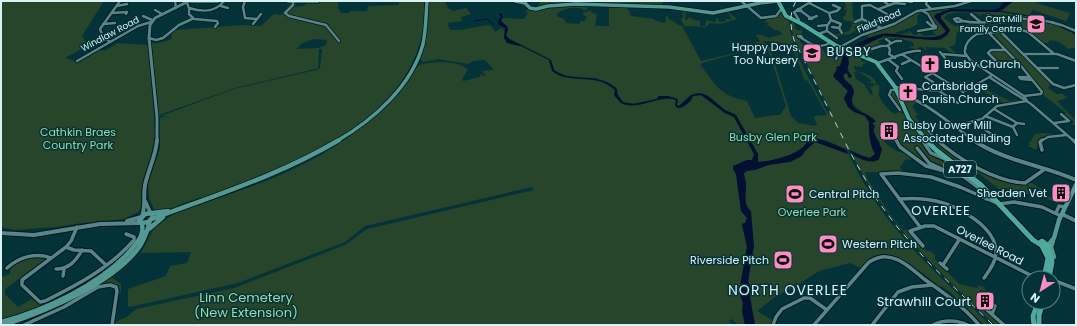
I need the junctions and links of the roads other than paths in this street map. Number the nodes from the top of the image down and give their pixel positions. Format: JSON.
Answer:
{"nodes":[{"id":1,"x":120,"y":1,"type":"edge"},
{"id":2,"x":175,"y":1,"type":"edge"},
{"id":3,"x":218,"y":1,"type":"edge"},
{"id":4,"x":224,"y":1,"type":"edge"},
{"id":5,"x":246,"y":1,"type":"edge"},
{"id":6,"x":288,"y":1,"type":"edge"},
{"id":7,"x":295,"y":1,"type":"edge"},
{"id":8,"x":308,"y":1,"type":"edge"},
{"id":9,"x":318,"y":1,"type":"edge"},
{"id":10,"x":427,"y":1,"type":"edge"},
{"id":11,"x":515,"y":1,"type":"edge"},
{"id":12,"x":741,"y":1,"type":"edge"},
{"id":13,"x":778,"y":1,"type":"edge"},
{"id":14,"x":812,"y":1,"type":"edge"},
{"id":15,"x":883,"y":1,"type":"edge"},
{"id":16,"x":927,"y":1,"type":"edge"},
{"id":17,"x":971,"y":1,"type":"edge"},
{"id":18,"x":189,"y":2,"type":"edge"},
{"id":19,"x":912,"y":2,"type":"edge"},
{"id":20,"x":949,"y":2,"type":"edge"},
{"id":21,"x":809,"y":3,"type":"junction"},
{"id":22,"x":905,"y":3,"type":"edge"},
{"id":23,"x":127,"y":4,"type":"dead end"},
{"id":24,"x":833,"y":5,"type":"dead end"},
{"id":25,"x":889,"y":5,"type":"junction"},
{"id":26,"x":117,"y":6,"type":"junction"},
{"id":27,"x":221,"y":6,"type":"junction"},
{"id":28,"x":747,"y":6,"type":"junction"},
{"id":29,"x":951,"y":6,"type":"junction"},
{"id":30,"x":176,"y":8,"type":"junction"},
{"id":31,"x":228,"y":8,"type":"dead end"},
{"id":32,"x":783,"y":8,"type":"junction"},
{"id":33,"x":930,"y":8,"type":"junction"},
{"id":34,"x":879,"y":9,"type":"junction"},
{"id":35,"x":156,"y":10,"type":"dead end"},
{"id":36,"x":921,"y":10,"type":"junction"},
{"id":37,"x":190,"y":11,"type":"dead end"},
{"id":38,"x":799,"y":11,"type":"junction"},
{"id":39,"x":112,"y":13,"type":"junction"},
{"id":40,"x":829,"y":13,"type":"junction"},
{"id":41,"x":126,"y":14,"type":"dead end"},
{"id":42,"x":162,"y":14,"type":"junction"},
{"id":43,"x":261,"y":14,"type":"dead end"},
{"id":44,"x":971,"y":15,"type":"dead end"},
{"id":45,"x":143,"y":16,"type":"dead end"},
{"id":46,"x":817,"y":16,"type":"dead end"},
{"id":47,"x":991,"y":16,"type":"dead end"},
{"id":48,"x":192,"y":18,"type":"junction"},
{"id":49,"x":862,"y":19,"type":"junction"},
{"id":50,"x":256,"y":20,"type":"junction"},
{"id":51,"x":799,"y":20,"type":"dead end"},
{"id":52,"x":831,"y":20,"type":"junction"},
{"id":53,"x":152,"y":21,"type":"junction"},
{"id":54,"x":963,"y":21,"type":"dead end"},
{"id":55,"x":855,"y":22,"type":"dead end"},
{"id":56,"x":115,"y":23,"type":"dead end"},
{"id":57,"x":873,"y":23,"type":"junction"},
{"id":58,"x":928,"y":23,"type":"dead end"},
{"id":59,"x":1000,"y":23,"type":"junction"},
{"id":60,"x":102,"y":24,"type":"junction"},
{"id":61,"x":253,"y":24,"type":"dead end"},
{"id":62,"x":984,"y":24,"type":"junction"},
{"id":63,"x":828,"y":25,"type":"junction"},
{"id":64,"x":935,"y":25,"type":"junction"},
{"id":65,"x":216,"y":26,"type":"dead end"},
{"id":66,"x":818,"y":26,"type":"dead end"},
{"id":67,"x":832,"y":27,"type":"dead end"},
{"id":68,"x":839,"y":28,"type":"junction"},
{"id":69,"x":881,"y":28,"type":"junction"},
{"id":70,"x":827,"y":31,"type":"junction"},
{"id":71,"x":918,"y":31,"type":"dead end"},
{"id":72,"x":1076,"y":31,"type":"edge"},
{"id":73,"x":1001,"y":32,"type":"junction"},
{"id":74,"x":836,"y":33,"type":"dead end"},
{"id":75,"x":842,"y":33,"type":"dead end"},
{"id":76,"x":989,"y":33,"type":"junction"},
{"id":77,"x":818,"y":34,"type":"junction"},
{"id":78,"x":831,"y":34,"type":"junction"},
{"id":79,"x":149,"y":38,"type":"junction"},
{"id":80,"x":837,"y":38,"type":"dead end"},
{"id":81,"x":893,"y":38,"type":"dead end"},
{"id":82,"x":803,"y":39,"type":"dead end"},
{"id":83,"x":886,"y":40,"type":"dead end"},
{"id":84,"x":339,"y":41,"type":"dead end"},
{"id":85,"x":896,"y":41,"type":"junction"},
{"id":86,"x":110,"y":42,"type":"junction"},
{"id":87,"x":902,"y":42,"type":"dead end"},
{"id":88,"x":830,"y":43,"type":"junction"},
{"id":89,"x":891,"y":43,"type":"junction"},
{"id":90,"x":888,"y":46,"type":"junction"},
{"id":91,"x":843,"y":49,"type":"junction"},
{"id":92,"x":872,"y":49,"type":"dead end"},
{"id":93,"x":1006,"y":50,"type":"junction"},
{"id":94,"x":920,"y":51,"type":"dead end"},
{"id":95,"x":1053,"y":53,"type":"junction"},
{"id":96,"x":1023,"y":54,"type":"junction"},
{"id":97,"x":902,"y":55,"type":"junction"},
{"id":98,"x":967,"y":56,"type":"junction"},
{"id":99,"x":894,"y":58,"type":"junction"},
{"id":100,"x":945,"y":58,"type":"dead end"},
{"id":101,"x":836,"y":59,"type":"dead end"},
{"id":102,"x":889,"y":60,"type":"junction"},
{"id":103,"x":911,"y":60,"type":"junction"},
{"id":104,"x":77,"y":61,"type":"dead end"},
{"id":105,"x":997,"y":62,"type":"junction"},
{"id":106,"x":1076,"y":62,"type":"edge"},
{"id":107,"x":877,"y":63,"type":"junction"},
{"id":108,"x":1018,"y":63,"type":"junction"},
{"id":109,"x":902,"y":64,"type":"dead end"},
{"id":110,"x":999,"y":66,"type":"dead end"},
{"id":111,"x":1038,"y":68,"type":"junction"},
{"id":112,"x":1058,"y":68,"type":"dead end"},
{"id":113,"x":933,"y":73,"type":"junction"},
{"id":114,"x":991,"y":76,"type":"junction"},
{"id":115,"x":1030,"y":77,"type":"junction"},
{"id":116,"x":902,"y":79,"type":"dead end"},
{"id":117,"x":1032,"y":80,"type":"junction"},
{"id":118,"x":933,"y":82,"type":"dead end"},
{"id":119,"x":952,"y":85,"type":"junction"},
{"id":120,"x":1076,"y":85,"type":"edge"},
{"id":121,"x":939,"y":91,"type":"junction"},
{"id":122,"x":897,"y":92,"type":"junction"},
{"id":123,"x":1024,"y":96,"type":"junction"},
{"id":124,"x":1027,"y":101,"type":"junction"},
{"id":125,"x":958,"y":103,"type":"dead end"},
{"id":126,"x":994,"y":109,"type":"junction"},
{"id":127,"x":900,"y":110,"type":"dead end"},
{"id":128,"x":1061,"y":114,"type":"dead end"},
{"id":129,"x":985,"y":116,"type":"junction"},
{"id":130,"x":972,"y":122,"type":"junction"},
{"id":131,"x":1017,"y":123,"type":"junction"},
{"id":132,"x":1053,"y":123,"type":"junction"},
{"id":133,"x":1024,"y":124,"type":"dead end"},
{"id":134,"x":924,"y":125,"type":"dead end"},
{"id":135,"x":955,"y":126,"type":"junction"},
{"id":136,"x":1012,"y":127,"type":"junction"},
{"id":137,"x":893,"y":135,"type":"dead end"},
{"id":138,"x":1066,"y":135,"type":"junction"},
{"id":139,"x":992,"y":136,"type":"dead end"},
{"id":140,"x":1018,"y":136,"type":"dead end"},
{"id":141,"x":1076,"y":144,"type":"edge"},
{"id":142,"x":917,"y":148,"type":"dead end"},
{"id":143,"x":1047,"y":149,"type":"dead end"},
{"id":144,"x":1045,"y":169,"type":"junction"},
{"id":145,"x":945,"y":171,"type":"junction"},
{"id":146,"x":1076,"y":180,"type":"edge"},
{"id":147,"x":1076,"y":185,"type":"edge"},
{"id":148,"x":960,"y":187,"type":"junction"},
{"id":149,"x":958,"y":192,"type":"dead end"},
{"id":150,"x":993,"y":198,"type":"junction"},
{"id":151,"x":899,"y":199,"type":"junction"},
{"id":152,"x":986,"y":199,"type":"junction"},
{"id":153,"x":145,"y":200,"type":"junction"},
{"id":154,"x":999,"y":204,"type":"junction"},
{"id":155,"x":187,"y":206,"type":"junction"},
{"id":156,"x":174,"y":211,"type":"junction"},
{"id":157,"x":1060,"y":214,"type":"junction"},
{"id":158,"x":141,"y":216,"type":"junction"},
{"id":159,"x":151,"y":217,"type":"junction"},
{"id":160,"x":1076,"y":221,"type":"edge"},
{"id":161,"x":118,"y":223,"type":"junction"},
{"id":162,"x":141,"y":223,"type":"junction"},
{"id":163,"x":77,"y":227,"type":"junction"},
{"id":164,"x":920,"y":227,"type":"junction"},
{"id":165,"x":148,"y":231,"type":"junction"},
{"id":166,"x":136,"y":232,"type":"dead end"},
{"id":167,"x":1,"y":233,"type":"edge"},
{"id":168,"x":126,"y":234,"type":"dead end"},
{"id":169,"x":131,"y":236,"type":"junction"},
{"id":170,"x":959,"y":240,"type":"junction"},
{"id":171,"x":1053,"y":240,"type":"junction"},
{"id":172,"x":1044,"y":244,"type":"junction"},
{"id":173,"x":923,"y":246,"type":"dead end"},
{"id":174,"x":66,"y":248,"type":"junction"},
{"id":175,"x":82,"y":250,"type":"junction"},
{"id":176,"x":51,"y":258,"type":"junction"},
{"id":177,"x":995,"y":258,"type":"junction"},
{"id":178,"x":8,"y":259,"type":"dead end"},
{"id":179,"x":1052,"y":259,"type":"junction"},
{"id":180,"x":12,"y":263,"type":"junction"},
{"id":181,"x":106,"y":265,"type":"junction"},
{"id":182,"x":7,"y":268,"type":"dead end"},
{"id":183,"x":56,"y":269,"type":"dead end"},
{"id":184,"x":947,"y":269,"type":"dead end"},
{"id":185,"x":64,"y":270,"type":"junction"},
{"id":186,"x":1047,"y":270,"type":"edge"},
{"id":187,"x":1049,"y":270,"type":"edge"},
{"id":188,"x":1021,"y":271,"type":"edge"},
{"id":189,"x":63,"y":276,"type":"dead end"},
{"id":190,"x":984,"y":278,"type":"dead end"},
{"id":191,"x":1061,"y":283,"type":"edge"},
{"id":192,"x":932,"y":285,"type":"junction"},
{"id":193,"x":1076,"y":289,"type":"edge"},
{"id":194,"x":995,"y":306,"type":"dead end"},
{"id":195,"x":827,"y":310,"type":"junction"},
{"id":196,"x":986,"y":310,"type":"dead end"},
{"id":197,"x":1035,"y":310,"type":"edge"},
{"id":198,"x":1041,"y":310,"type":"edge"},
{"id":199,"x":992,"y":314,"type":"junction"},
{"id":200,"x":1,"y":322,"type":"edge"},
{"id":201,"x":772,"y":323,"type":"edge"},
{"id":202,"x":4,"y":325,"type":"edge"},
{"id":203,"x":24,"y":325,"type":"edge"},
{"id":204,"x":112,"y":325,"type":"edge"},
{"id":205,"x":814,"y":325,"type":"edge"},
{"id":206,"x":872,"y":325,"type":"edge"},
{"id":207,"x":933,"y":325,"type":"edge"},
{"id":208,"x":968,"y":325,"type":"edge"},
{"id":209,"x":979,"y":325,"type":"edge"},
{"id":210,"x":1004,"y":325,"type":"edge"},
{"id":211,"x":1034,"y":325,"type":"edge"},
{"id":212,"x":1039,"y":325,"type":"edge"}],
"edges":[{"from":1,"to":26,"type":"street"},
{"from":2,"to":30,"type":"street"},
{"from":3,"to":18,"type":"main road"},
{"from":4,"to":27,"type":"street"},
{"from":5,"to":50,"type":"street"},
{"from":6,"to":7,"type":"main road"},
{"from":7,"to":8,"type":"main road"},
{"from":7,"to":84,"type":"street"},
{"from":8,"to":9,"type":"main road"},
{"from":10,"to":155,"type":"main road"},
{"from":11,"to":28,"type":"main road"},
{"from":12,"to":28,"type":"street"},
{"from":13,"to":28,"type":"main road"},
{"from":13,"to":32,"type":"main road","number":"A727"},
{"from":14,"to":21,"type":"street"},
{"from":15,"to":25,"type":"street"},
{"from":16,"to":33,"type":"street"},
{"from":17,"to":29,"type":"street","name":"Field Road"},
{"from":18,"to":27,"type":"street"},
{"from":18,"to":30,"type":"street"},
{"from":19,"to":22,"type":"street"},
{"from":20,"to":29,"type":"street"},
{"from":21,"to":38,"type":"street"},
{"from":21,"to":40,"type":"street"},
{"from":22,"to":25,"type":"street"},
{"from":23,"to":26,"type":"street"},
{"from":24,"to":40,"type":"street"},
{"from":25,"to":34,"type":"street"},
{"from":26,"to":39,"type":"street"},
{"from":27,"to":31,"type":"street"},
{"from":28,"to":32,"type":"street"},
{"from":29,"to":33,"type":"street","name":"Field Road"},
{"from":30,"to":42,"type":"street"},
{"from":32,"to":77,"type":"main road","number":"A727"},
{"from":33,"to":36,"type":"street","name":"Field Road"},
{"from":34,"to":49,"type":"street"},
{"from":34,"to":57,"type":"street"},
{"from":35,"to":42,"type":"street"},
{"from":36,"to":64,"type":"street"},
{"from":36,"to":69,"type":"street","name":"Field Road"},
{"from":37,"to":48,"type":"street"},
{"from":38,"to":46,"type":"street"},
{"from":38,"to":51,"type":"street"},
{"from":39,"to":41,"type":"street"},
{"from":39,"to":60,"type":"street"},
{"from":40,"to":52,"type":"street"},
{"from":42,"to":53,"type":"street"},
{"from":43,"to":50,"type":"street"},
{"from":44,"to":62,"type":"street"},
{"from":45,"to":53,"type":"street"},
{"from":47,"to":59,"type":"street"},
{"from":48,"to":65,"type":"street"},
{"from":48,"to":79,"type":"street"},
{"from":49,"to":55,"type":"street"},
{"from":49,"to":57,"type":"street"},
{"from":50,"to":61,"type":"street"},
{"from":52,"to":63,"type":"street"},
{"from":52,"to":68,"type":"street"},
{"from":53,"to":79,"type":"street"},
{"from":53,"to":86,"type":"street","name":"Windlaw Road"},
{"from":54,"to":62,"type":"street"},
{"from":56,"to":60,"type":"street"},
{"from":57,"to":69,"type":"street"},
{"from":58,"to":64,"type":"street"},
{"from":59,"to":62,"type":"street"},
{"from":59,"to":72,"type":"street"},
{"from":60,"to":86,"type":"street"},
{"from":63,"to":66,"type":"street"},
{"from":63,"to":70,"type":"street"},
{"from":64,"to":71,"type":"street"},
{"from":67,"to":68,"type":"street"},
{"from":68,"to":75,"type":"street"},
{"from":69,"to":91,"type":"street","name":"Field Road"},
{"from":70,"to":77,"type":"street"},
{"from":70,"to":78,"type":"street"},
{"from":73,"to":76,"type":"street"},
{"from":73,"to":95,"type":"street"},
{"from":73,"to":96,"type":"street"},
{"from":74,"to":78,"type":"street"},
{"from":76,"to":93,"type":"street"},
{"from":76,"to":98,"type":"street"},
{"from":77,"to":88,"type":"main road","number":"A727"},
{"from":78,"to":80,"type":"street"},
{"from":79,"to":153,"type":"street"},
{"from":81,"to":85,"type":"street"},
{"from":82,"to":88,"type":"street"},
{"from":83,"to":89,"type":"street"},
{"from":85,"to":87,"type":"street"},
{"from":85,"to":89,"type":"street"},
{"from":86,"to":104,"type":"street","name":"Windlaw Road"},
{"from":88,"to":91,"type":"main road","number":"A727"},
{"from":89,"to":90,"type":"street"},
{"from":90,"to":92,"type":"street"},
{"from":90,"to":99,"type":"street"},
{"from":91,"to":101,"type":"street"},
{"from":91,"to":107,"type":"main road","number":"A727"},
{"from":93,"to":105,"type":"street"},
{"from":93,"to":108,"type":"street"},
{"from":94,"to":97,"type":"street"},
{"from":95,"to":96,"type":"street"},
{"from":95,"to":106,"type":"street"},
{"from":96,"to":111,"type":"street"},
{"from":97,"to":99,"type":"street"},
{"from":97,"to":103,"type":"street"},
{"from":98,"to":100,"type":"street"},
{"from":98,"to":114,"type":"street"},
{"from":99,"to":102,"type":"street"},
{"from":102,"to":107,"type":"street"},
{"from":102,"to":116,"type":"street"},
{"from":103,"to":109,"type":"street"},
{"from":103,"to":113,"type":"street"},
{"from":105,"to":108,"type":"street"},
{"from":105,"to":110,"type":"street"},
{"from":107,"to":122,"type":"main road","number":"A727"},
{"from":108,"to":115,"type":"street"},
{"from":111,"to":112,"type":"street"},
{"from":111,"to":120,"type":"street"},
{"from":113,"to":118,"type":"street"},
{"from":113,"to":119,"type":"street"},
{"from":114,"to":119,"type":"street"},
{"from":114,"to":123,"type":"street"},
{"from":114,"to":124,"type":"street"},
{"from":115,"to":117,"type":"street"},
{"from":115,"to":117,"type":"street"},
{"from":117,"to":123,"type":"street"},
{"from":119,"to":121,"type":"street"},
{"from":121,"to":122,"type":"street"},
{"from":121,"to":125,"type":"street"},
{"from":122,"to":127,"type":"street"},
{"from":122,"to":135,"type":"street"},
{"from":122,"to":150,"type":"main road","number":"A727"},
{"from":123,"to":124,"type":"street"},
{"from":124,"to":126,"type":"street"},
{"from":124,"to":132,"type":"street"},
{"from":126,"to":129,"type":"street"},
{"from":126,"to":131,"type":"street"},
{"from":128,"to":132,"type":"street"},
{"from":129,"to":130,"type":"street"},
{"from":129,"to":136,"type":"street"},
{"from":130,"to":135,"type":"street"},
{"from":130,"to":139,"type":"street"},
{"from":131,"to":133,"type":"street"},
{"from":131,"to":136,"type":"street"},
{"from":132,"to":138,"type":"street"},
{"from":134,"to":144,"type":"street"},
{"from":135,"to":144,"type":"street"},
{"from":136,"to":140,"type":"street"},
{"from":137,"to":145,"type":"street"},
{"from":138,"to":141,"type":"street"},
{"from":138,"to":143,"type":"street"},
{"from":142,"to":145,"type":"street"},
{"from":144,"to":146,"type":"street"},
{"from":145,"to":152,"type":"street"},
{"from":147,"to":157,"type":"main road"},
{"from":148,"to":149,"type":"street"},
{"from":148,"to":151,"type":"street"},
{"from":148,"to":152,"type":"street"},
{"from":150,"to":152,"type":"street"},
{"from":150,"to":154,"type":"main road","number":"A727"},
{"from":151,"to":164,"type":"street"},
{"from":151,"to":177,"type":"street"},
{"from":152,"to":154,"type":"street"},
{"from":153,"to":158,"type":"street"},
{"from":153,"to":159,"type":"street"},
{"from":154,"to":157,"type":"street"},
{"from":154,"to":172,"type":"main road","number":"A727"},
{"from":155,"to":156,"type":"main road"},
{"from":155,"to":159,"type":"main road"},
{"from":156,"to":159,"type":"main road"},
{"from":156,"to":165,"type":"main road"},
{"from":157,"to":160,"type":"street"},
{"from":157,"to":171,"type":"main road"},
{"from":158,"to":159,"type":"main road"},
{"from":158,"to":161,"type":"street"},
{"from":158,"to":162,"type":"main road"},
{"from":159,"to":162,"type":"main road"},
{"from":159,"to":165,"type":"main road"},
{"from":161,"to":162,"type":"street"},
{"from":161,"to":163,"type":"street"},
{"from":162,"to":200,"type":"main road"},
{"from":163,"to":167,"type":"street"},
{"from":163,"to":174,"type":"street"},
{"from":164,"to":170,"type":"street","name":"Overlee Road"},
{"from":164,"to":173,"type":"street"},
{"from":165,"to":202,"type":"main road"},
{"from":166,"to":169,"type":"street"},
{"from":168,"to":169,"type":"street"},
{"from":169,"to":181,"type":"street"},
{"from":170,"to":177,"type":"street","name":"Overlee Road"},
{"from":170,"to":184,"type":"street"},
{"from":171,"to":172,"type":"main road"},
{"from":171,"to":179,"type":"main road"},
{"from":172,"to":179,"type":"main road"},
{"from":172,"to":186,"type":"main road"},
{"from":174,"to":175,"type":"street"},
{"from":174,"to":176,"type":"street"},
{"from":175,"to":181,"type":"street"},
{"from":175,"to":185,"type":"street"},
{"from":176,"to":180,"type":"street"},
{"from":176,"to":181,"type":"street"},
{"from":177,"to":188,"type":"street","name":"Overlee Road"},
{"from":177,"to":190,"type":"street"},
{"from":178,"to":180,"type":"street"},
{"from":179,"to":187,"type":"main road"},
{"from":180,"to":182,"type":"street"},
{"from":183,"to":185,"type":"street"},
{"from":185,"to":189,"type":"street"},
{"from":191,"to":193,"type":"street"},
{"from":192,"to":195,"type":"street"},
{"from":192,"to":206,"type":"street"},
{"from":192,"to":209,"type":"street"},
{"from":194,"to":199,"type":"street"},
{"from":195,"to":201,"type":"street"},
{"from":195,"to":205,"type":"street"},
{"from":196,"to":199,"type":"street"},
{"from":197,"to":211,"type":"main road"},
{"from":198,"to":212,"type":"main road"},
{"from":199,"to":210,"type":"street"},
{"from":203,"to":204,"type":"street"},
{"from":207,"to":208,"type":"street"}]}
